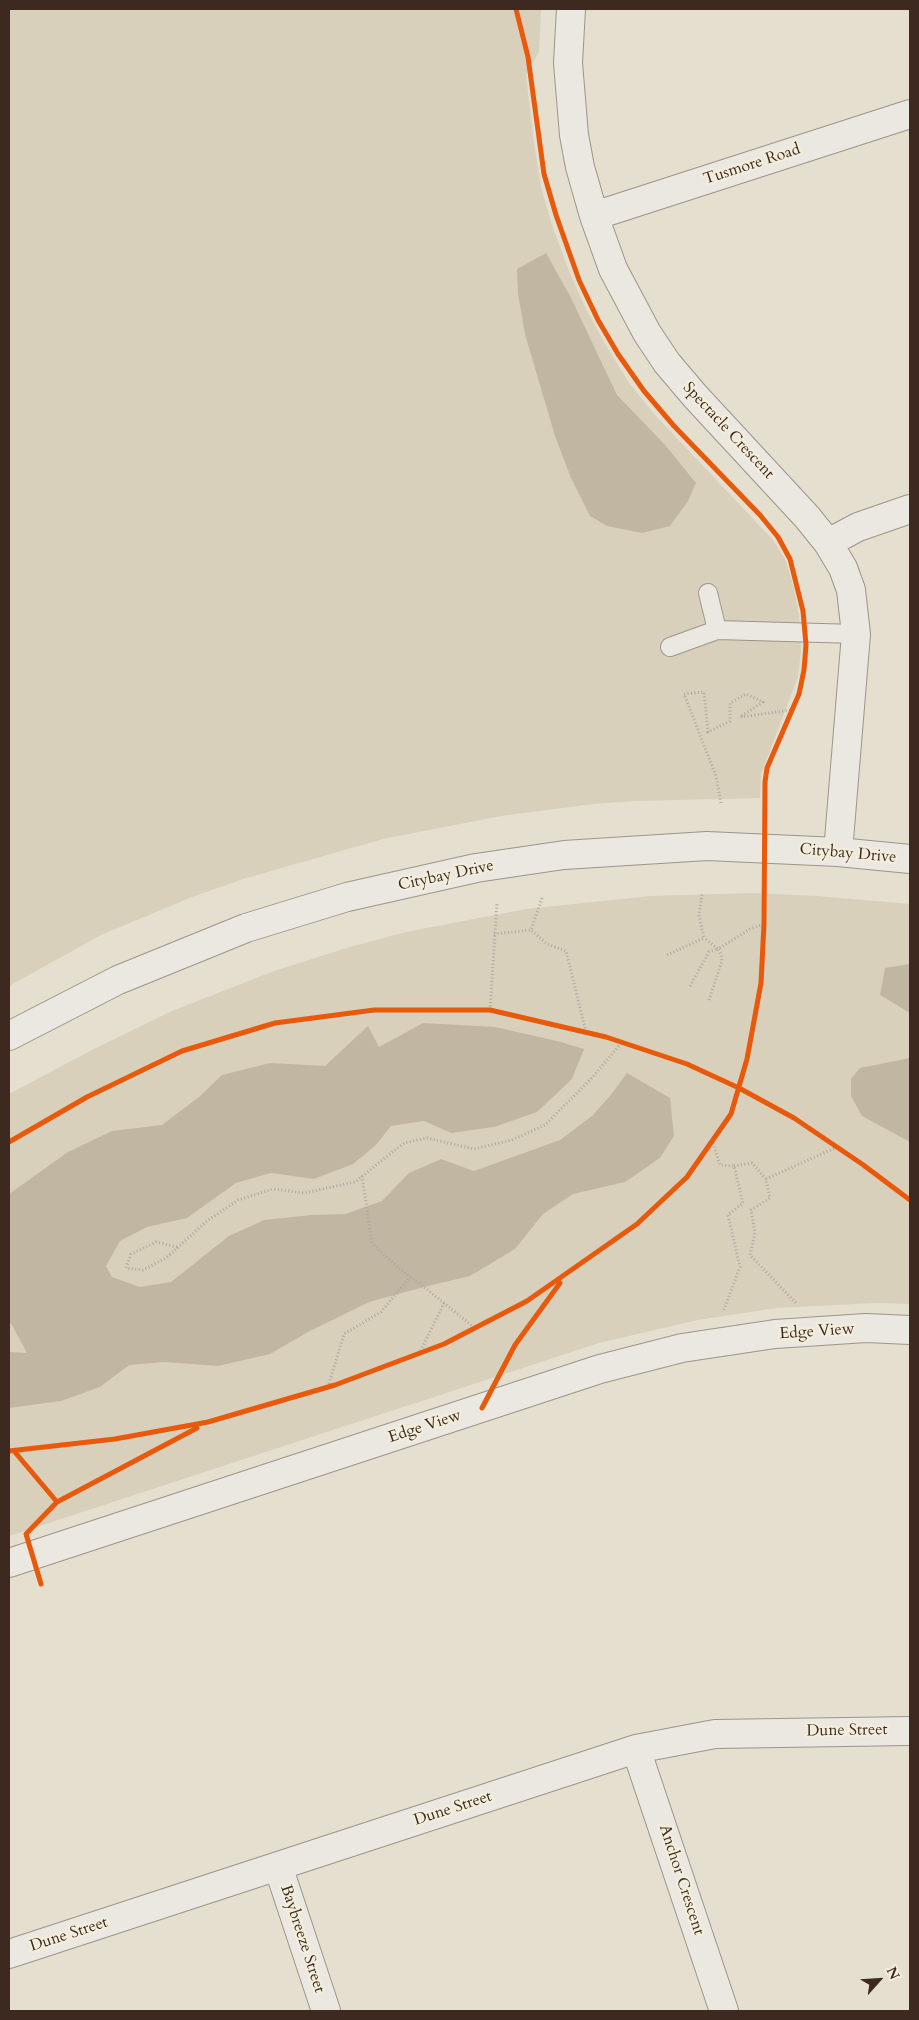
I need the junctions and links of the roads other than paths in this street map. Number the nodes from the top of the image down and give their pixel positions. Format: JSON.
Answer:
{"nodes":[{"id":1,"x":571,"y":9,"type":"edge"},
{"id":2,"x":910,"y":114,"type":"edge"},
{"id":3,"x":594,"y":216,"type":"junction"},
{"id":4,"x":910,"y":509,"type":"edge"},
{"id":5,"x":828,"y":543,"type":"junction"},
{"id":6,"x":708,"y":594,"type":"dead end"},
{"id":7,"x":717,"y":630,"type":"junction"},
{"id":8,"x":856,"y":634,"type":"junction"},
{"id":9,"x":670,"y":646,"type":"dead end"},
{"id":10,"x":838,"y":852,"type":"junction"},
{"id":11,"x":910,"y":859,"type":"edge"},
{"id":12,"x":9,"y":1036,"type":"edge"},
{"id":13,"x":910,"y":1330,"type":"edge"},
{"id":14,"x":9,"y":1563,"type":"edge"},
{"id":15,"x":910,"y":1731,"type":"edge"},
{"id":16,"x":636,"y":1749,"type":"junction"},
{"id":17,"x":278,"y":1866,"type":"junction"},
{"id":18,"x":9,"y":1954,"type":"edge"},
{"id":19,"x":326,"y":2011,"type":"edge"},
{"id":20,"x":724,"y":2011,"type":"edge"}],
"edges":[{"from":1,"to":3,"type":"street","name":"Spectacle Crescent"},
{"from":2,"to":3,"type":"street","name":"Tusmore Road"},
{"from":3,"to":5,"type":"street","name":"Spectacle Crescent"},
{"from":4,"to":5,"type":"street"},
{"from":5,"to":8,"type":"street","name":"Spectacle Crescent"},
{"from":6,"to":7,"type":"lane"},
{"from":7,"to":8,"type":"lane"},
{"from":7,"to":9,"type":"lane"},
{"from":8,"to":10,"type":"street","name":"Spectacle Crescent"},
{"from":10,"to":11,"type":"street","name":"Citybay Drive"},
{"from":10,"to":12,"type":"street","name":"Citybay Drive"},
{"from":13,"to":14,"type":"street","name":"Edge View"},
{"from":15,"to":16,"type":"street","name":"Dune Street"},
{"from":16,"to":17,"type":"street","name":"Dune Street"},
{"from":16,"to":20,"type":"street","name":"Anchor Crescent"},
{"from":17,"to":18,"type":"street","name":"Dune Street"},
{"from":17,"to":19,"type":"street","name":"Baybreeze Street"}]}
